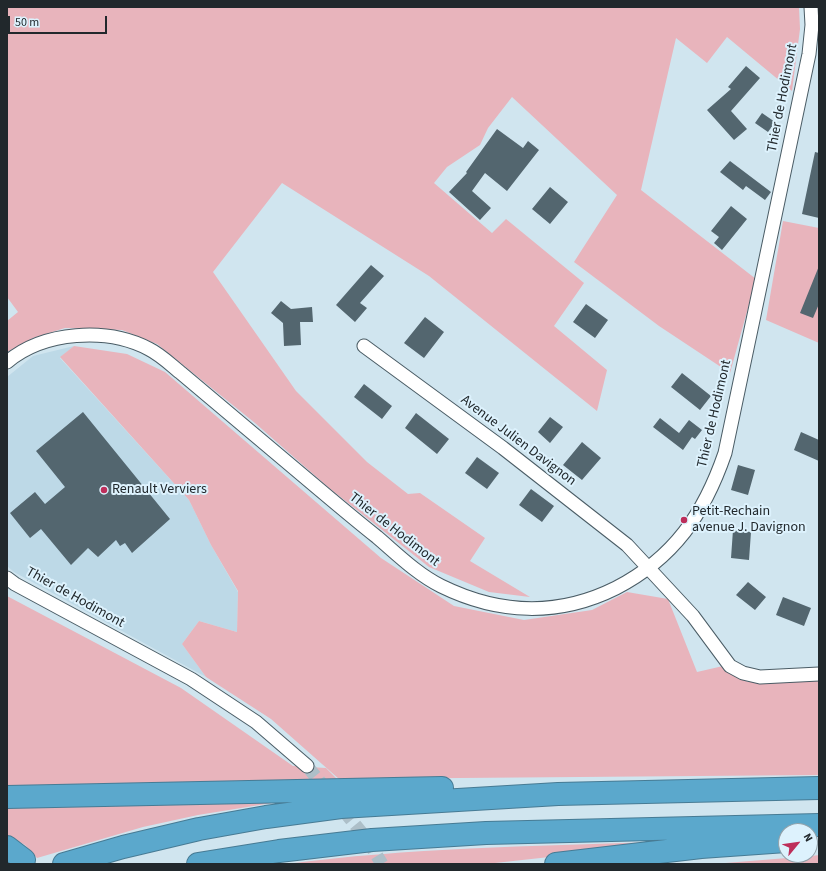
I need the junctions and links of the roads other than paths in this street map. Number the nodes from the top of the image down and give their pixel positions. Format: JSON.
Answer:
{"nodes":[{"id":1,"x":811,"y":7,"type":"edge"},
{"id":2,"x":364,"y":346,"type":"dead end"},
{"id":3,"x":7,"y":362,"type":"edge"},
{"id":4,"x":649,"y":566,"type":"junction"},
{"id":5,"x":7,"y":578,"type":"edge"},
{"id":6,"x":819,"y":674,"type":"edge"},
{"id":7,"x":307,"y":766,"type":"tunnel mouth"},
{"id":8,"x":819,"y":788,"type":"edge"},
{"id":9,"x":558,"y":794,"type":"junction"},
{"id":10,"x":7,"y":797,"type":"edge"},
{"id":11,"x":819,"y":825,"type":"edge"},
{"id":12,"x":778,"y":842,"type":"edge"},
{"id":13,"x":7,"y":847,"type":"edge"},
{"id":14,"x":24,"y":860,"type":"dead end"},
{"id":15,"x":64,"y":864,"type":"edge"},
{"id":16,"x":198,"y":864,"type":"edge"},
{"id":17,"x":556,"y":864,"type":"edge"}],
"edges":[{"from":1,"to":4,"type":"street","name":"Thier de Hodimont"},
{"from":2,"to":4,"type":"street","name":"Avenue Julien Davignon"},
{"from":3,"to":4,"type":"street","name":"Thier de Hodimont"},
{"from":4,"to":6,"type":"street","name":"Avenue Julien Davignon"},
{"from":5,"to":7,"type":"street","name":"Thier de Hodimont"},
{"from":8,"to":9,"type":"highway"},
{"from":9,"to":10,"type":"highway"},
{"from":9,"to":15,"type":"highway"},
{"from":11,"to":16,"type":"highway"},
{"from":12,"to":17,"type":"highway"},
{"from":13,"to":14,"type":"highway"}]}
